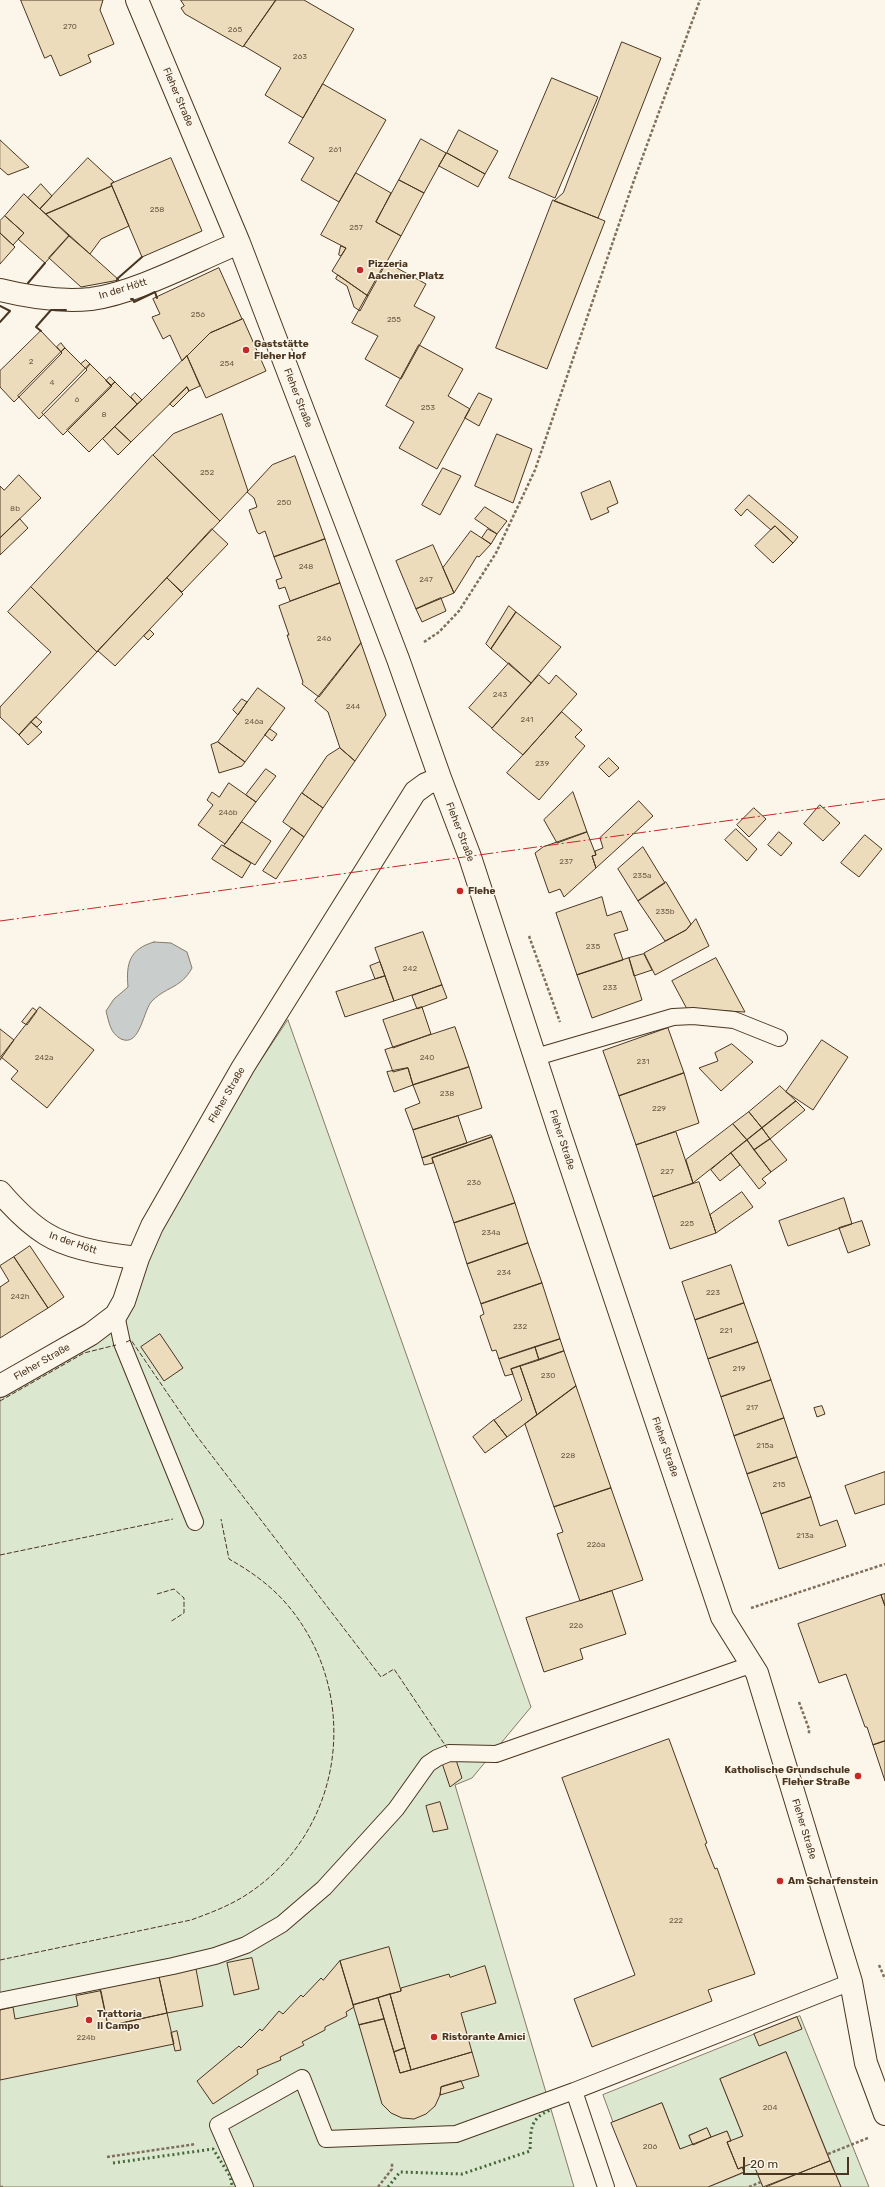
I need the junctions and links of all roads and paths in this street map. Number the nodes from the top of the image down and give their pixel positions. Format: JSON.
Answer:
{"nodes":[{"id":1,"x":137,"y":0,"type":"edge"},
{"id":2,"x":700,"y":0,"type":"edge"},
{"id":3,"x":239,"y":243,"type":"junction"},
{"id":4,"x":0,"y":290,"type":"edge"},
{"id":5,"x":398,"y":659,"type":"junction"},
{"id":6,"x":440,"y":778,"type":"junction"},
{"id":7,"x":527,"y":929,"type":"dead end"},
{"id":8,"x":779,"y":1038,"type":"dead end"},
{"id":9,"x":568,"y":1048,"type":"junction"},
{"id":10,"x":536,"y":1057,"type":"junction"},
{"id":11,"x":0,"y":1192,"type":"edge"},
{"id":12,"x":138,"y":1258,"type":"junction"},
{"id":13,"x":116,"y":1315,"type":"junction"},
{"id":14,"x":0,"y":1386,"type":"edge"},
{"id":15,"x":195,"y":1522,"type":"dead end"},
{"id":16,"x":885,"y":1564,"type":"edge"},
{"id":17,"x":750,"y":1600,"type":"dead end"},
{"id":18,"x":752,"y":1608,"type":"junction"},
{"id":19,"x":755,"y":1613,"type":"dead end"},
{"id":20,"x":722,"y":1617,"type":"junction"},
{"id":21,"x":753,"y":1664,"type":"junction"},
{"id":22,"x":797,"y":1695,"type":"dead end"},
{"id":23,"x":808,"y":1741,"type":"dead end"},
{"id":24,"x":876,"y":1958,"type":"dead end"},
{"id":25,"x":885,"y":1979,"type":"edge"},
{"id":26,"x":851,"y":1982,"type":"junction"},
{"id":27,"x":0,"y":2001,"type":"edge"},
{"id":28,"x":574,"y":2091,"type":"junction"},
{"id":29,"x":885,"y":2114,"type":"edge"},
{"id":30,"x":871,"y":2137,"type":"dead end"},
{"id":31,"x":224,"y":2140,"type":"junction"},
{"id":32,"x":828,"y":2154,"type":"dead end"},
{"id":33,"x":107,"y":2158,"type":"dead end"},
{"id":34,"x":761,"y":2182,"type":"dead end"},
{"id":35,"x":0,"y":2187,"type":"edge"},
{"id":36,"x":5,"y":2187,"type":"edge"},
{"id":37,"x":245,"y":2187,"type":"edge"},
{"id":38,"x":606,"y":2187,"type":"edge"},
{"id":39,"x":749,"y":2187,"type":"edge"}],
"edges":[{"from":1,"to":3,"type":"street","name":"Fleher Straße"},
{"from":2,"to":5,"type":"path"},
{"from":3,"to":4,"type":"street","name":"In der Hött"},
{"from":3,"to":5,"type":"street","name":"Fleher Straße"},
{"from":5,"to":6,"type":"street","name":"Fleher Straße"},
{"from":6,"to":10,"type":"street","name":"Fleher Straße"},
{"from":6,"to":12,"type":"street","name":"Fleher Straße"},
{"from":7,"to":9,"type":"path"},
{"from":8,"to":9,"type":"lane"},
{"from":9,"to":10,"type":"lane"},
{"from":10,"to":20,"type":"street","name":"Fleher Straße"},
{"from":11,"to":12,"type":"street","name":"In der Hött"},
{"from":12,"to":13,"type":"street","name":"Fleher Straße"},
{"from":13,"to":14,"type":"street","name":"Fleher Straße"},
{"from":13,"to":15,"type":"lane"},
{"from":16,"to":18,"type":"path"},
{"from":17,"to":18,"type":"path"},
{"from":18,"to":19,"type":"path"},
{"from":18,"to":20,"type":"path"},
{"from":20,"to":21,"type":"street","name":"Fleher Straße"},
{"from":21,"to":26,"type":"street","name":"Fleher Straße"},
{"from":21,"to":27,"type":"lane"},
{"from":22,"to":23,"type":"path"},
{"from":24,"to":25,"type":"path"},
{"from":26,"to":28,"type":"lane"},
{"from":26,"to":29,"type":"street","name":"Fleher Straße"},
{"from":28,"to":31,"type":"lane"},
{"from":28,"to":38,"type":"lane"},
{"from":30,"to":32,"type":"path"},
{"from":31,"to":33,"type":"path"},
{"from":31,"to":37,"type":"lane"},
{"from":34,"to":39,"type":"path"},
{"from":35,"to":36,"type":"path"}]}
